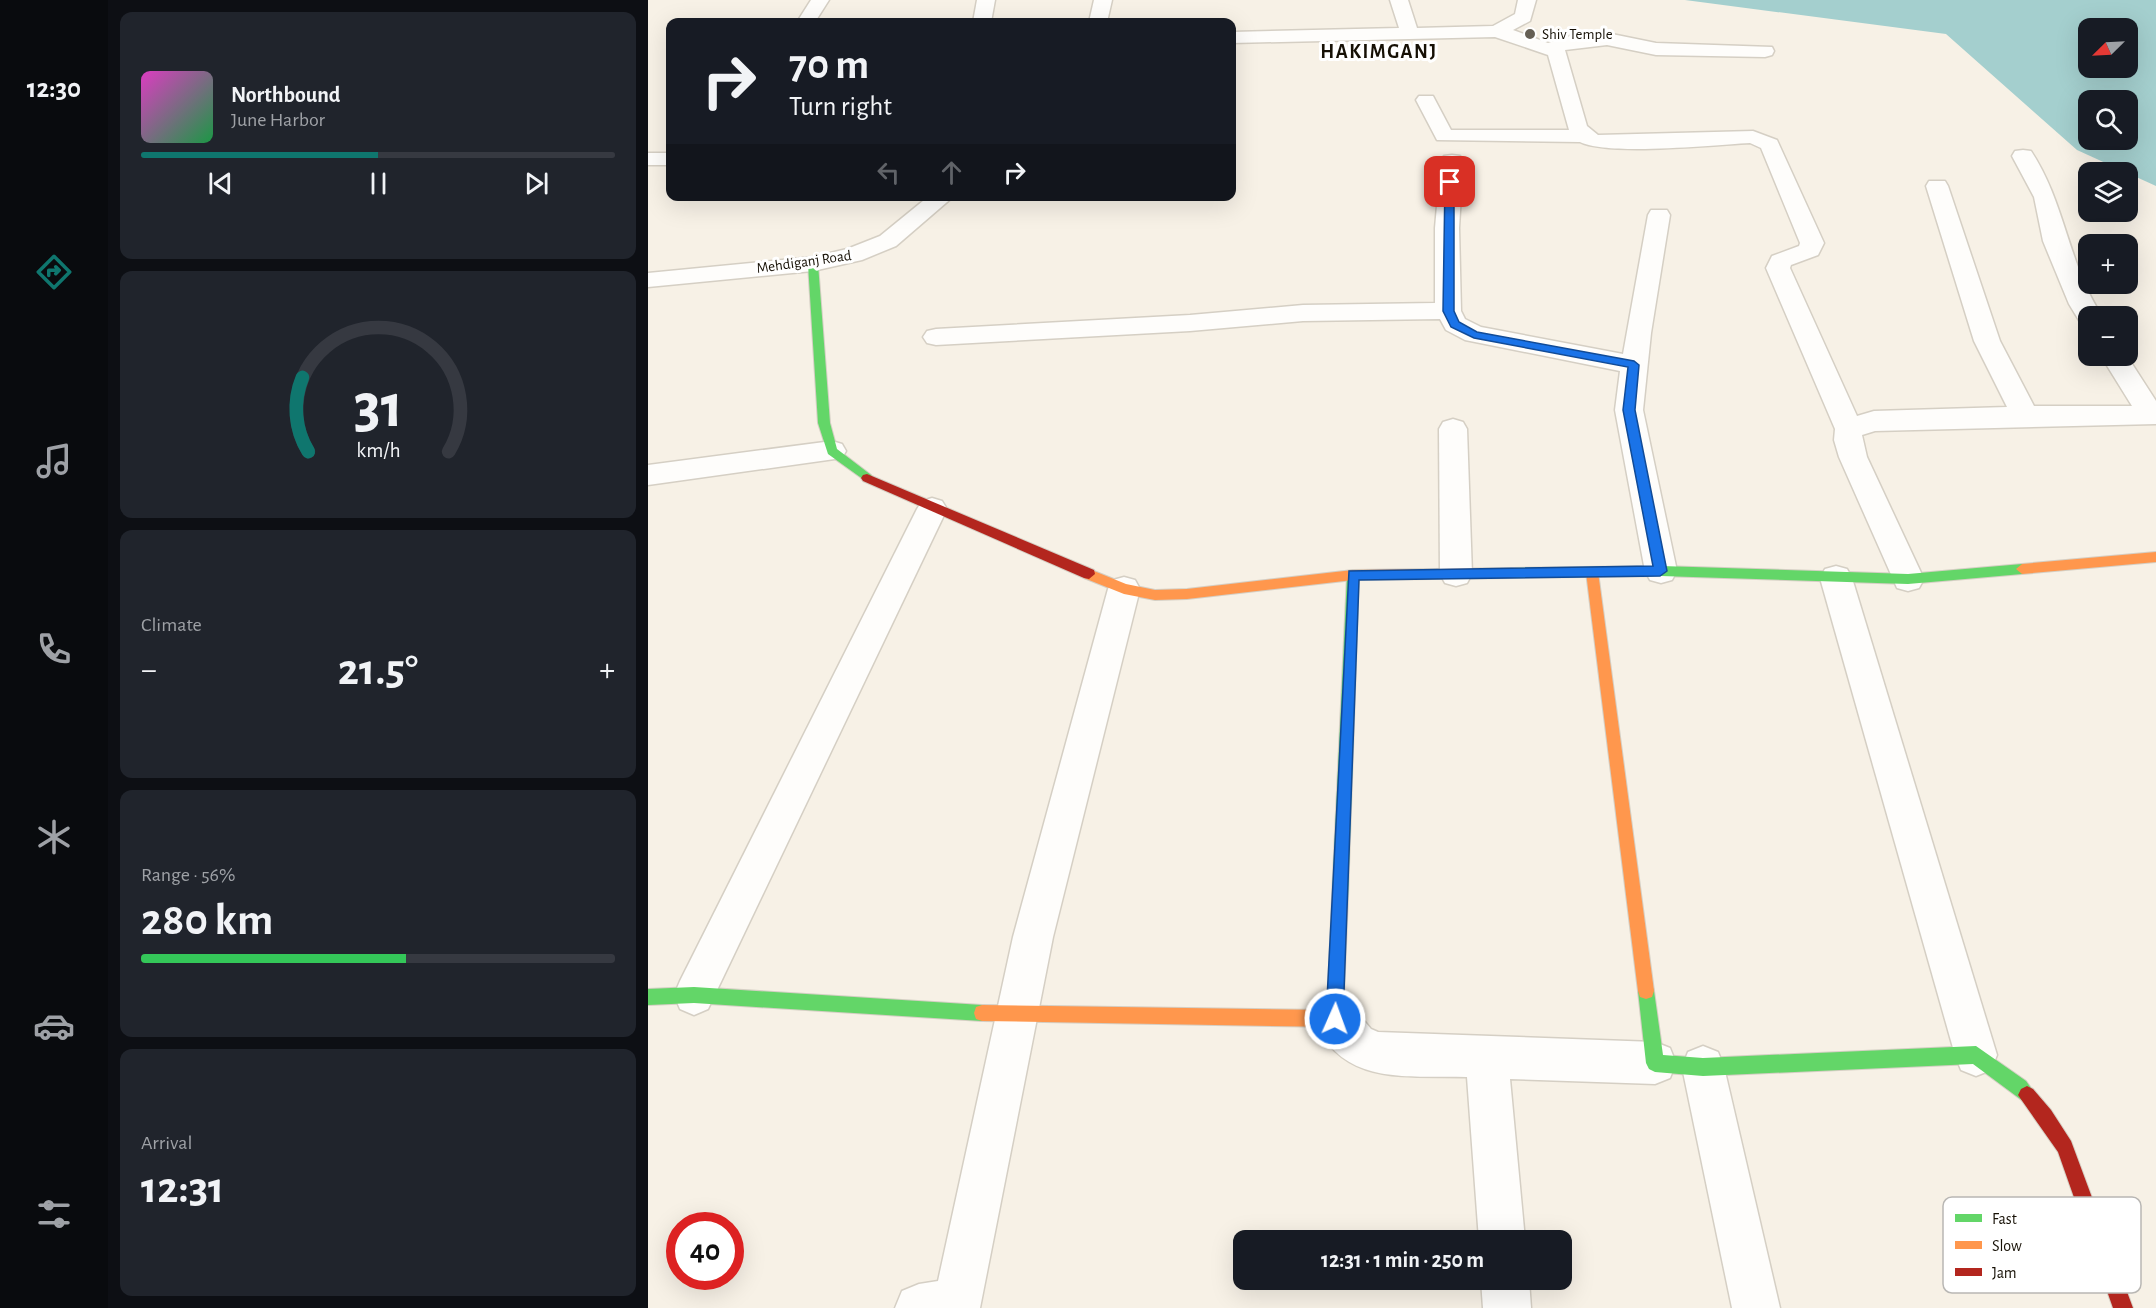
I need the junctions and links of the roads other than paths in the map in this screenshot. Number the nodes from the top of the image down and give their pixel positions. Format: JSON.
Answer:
{"nodes":[{"id":1,"x":820,"y":0,"type":"edge"},
{"id":2,"x":986,"y":0,"type":"edge"},
{"id":3,"x":1103,"y":0,"type":"edge"},
{"id":4,"x":1399,"y":0,"type":"edge"},
{"id":5,"x":1527,"y":0,"type":"edge"},
{"id":6,"x":809,"y":18,"type":"edge"},
{"id":7,"x":983,"y":18,"type":"edge"},
{"id":8,"x":1099,"y":18,"type":"edge"},
{"id":9,"x":1497,"y":31,"type":"junction"},
{"id":10,"x":1410,"y":33,"type":"junction"},
{"id":11,"x":1236,"y":38,"type":"edge"},
{"id":12,"x":1551,"y":48,"type":"junction"},
{"id":13,"x":1765,"y":51,"type":"dead end"},
{"id":14,"x":1426,"y":100,"type":"dead end"},
{"id":15,"x":1584,"y":136,"type":"junction"},
{"id":16,"x":2024,"y":156,"type":"dead end"},
{"id":17,"x":648,"y":159,"type":"edge"},
{"id":18,"x":666,"y":159,"type":"edge"},
{"id":19,"x":1452,"y":161,"type":"dead end"},
{"id":20,"x":1937,"y":186,"type":"dead end"},
{"id":21,"x":933,"y":201,"type":"edge"},
{"id":22,"x":1659,"y":215,"type":"dead end"},
{"id":23,"x":813,"y":264,"type":"junction"},
{"id":24,"x":648,"y":280,"type":"edge"},
{"id":25,"x":2082,"y":306,"type":"edge"},
{"id":26,"x":1448,"y":311,"type":"junction"},
{"id":27,"x":936,"y":337,"type":"dead end"},
{"id":28,"x":1634,"y":365,"type":"junction"},
{"id":29,"x":2121,"y":366,"type":"edge"},
{"id":30,"x":2154,"y":415,"type":"edge"},
{"id":31,"x":2025,"y":416,"type":"junction"},
{"id":32,"x":1453,"y":429,"type":"dead end"},
{"id":33,"x":1849,"y":429,"type":"junction"},
{"id":34,"x":832,"y":451,"type":"junction"},
{"id":35,"x":648,"y":475,"type":"edge"},
{"id":36,"x":932,"y":509,"type":"junction"},
{"id":37,"x":2156,"y":557,"type":"edge"},
{"id":38,"x":1660,"y":571,"type":"junction"},
{"id":39,"x":1592,"y":572,"type":"junction"},
{"id":40,"x":1456,"y":574,"type":"junction"},
{"id":41,"x":1353,"y":575,"type":"junction"},
{"id":42,"x":1836,"y":578,"type":"junction"},
{"id":43,"x":1908,"y":579,"type":"junction"},
{"id":44,"x":1124,"y":589,"type":"junction"},
{"id":45,"x":694,"y":995,"type":"junction"},
{"id":46,"x":648,"y":997,"type":"edge"},
{"id":47,"x":1017,"y":1015,"type":"junction"},
{"id":48,"x":1335,"y":1019,"type":"junction"},
{"id":49,"x":1976,"y":1055,"type":"junction"},
{"id":50,"x":1487,"y":1058,"type":"junction"},
{"id":51,"x":1655,"y":1063,"type":"junction"},
{"id":52,"x":1702,"y":1067,"type":"junction"},
{"id":53,"x":2083,"y":1197,"type":"edge"},
{"id":54,"x":1501,"y":1230,"type":"edge"},
{"id":55,"x":1506,"y":1290,"type":"edge"},
{"id":56,"x":2118,"y":1293,"type":"edge"},
{"id":57,"x":944,"y":1306,"type":"edge"},
{"id":58,"x":1507,"y":1308,"type":"edge"},
{"id":59,"x":1756,"y":1308,"type":"edge"},
{"id":60,"x":2123,"y":1308,"type":"edge"}],
"edges":[{"from":1,"to":6,"type":"street"},
{"from":2,"to":7,"type":"street"},
{"from":3,"to":8,"type":"street"},
{"from":4,"to":10,"type":"street"},
{"from":5,"to":9,"type":"street"},
{"from":9,"to":10,"type":"street"},
{"from":9,"to":12,"type":"street"},
{"from":10,"to":11,"type":"street"},
{"from":12,"to":13,"type":"street"},
{"from":12,"to":15,"type":"street"},
{"from":14,"to":15,"type":"street"},
{"from":15,"to":33,"type":"street"},
{"from":16,"to":25,"type":"street"},
{"from":17,"to":18,"type":"street"},
{"from":19,"to":26,"type":"street"},
{"from":20,"to":31,"type":"street"},
{"from":21,"to":23,"type":"street","name":"Mehdiganj Road"},
{"from":22,"to":28,"type":"street"},
{"from":23,"to":24,"type":"street","name":"Mehdiganj Road"},
{"from":23,"to":34,"type":"street"},
{"from":26,"to":27,"type":"street"},
{"from":26,"to":28,"type":"street"},
{"from":28,"to":38,"type":"street"},
{"from":29,"to":30,"type":"street"},
{"from":30,"to":31,"type":"street"},
{"from":31,"to":33,"type":"street"},
{"from":32,"to":40,"type":"street"},
{"from":33,"to":43,"type":"street"},
{"from":34,"to":35,"type":"street"},
{"from":34,"to":36,"type":"street"},
{"from":36,"to":44,"type":"street"},
{"from":36,"to":45,"type":"street"},
{"from":37,"to":43,"type":"street"},
{"from":38,"to":39,"type":"street"},
{"from":38,"to":42,"type":"street"},
{"from":39,"to":40,"type":"street"},
{"from":39,"to":51,"type":"street"},
{"from":40,"to":41,"type":"street"},
{"from":41,"to":44,"type":"street"},
{"from":41,"to":48,"type":"street"},
{"from":42,"to":43,"type":"street"},
{"from":42,"to":49,"type":"street"},
{"from":44,"to":47,"type":"street"},
{"from":45,"to":46,"type":"street"},
{"from":45,"to":47,"type":"street"},
{"from":47,"to":48,"type":"street"},
{"from":47,"to":57,"type":"street"},
{"from":48,"to":50,"type":"street"},
{"from":49,"to":52,"type":"street"},
{"from":49,"to":53,"type":"street"},
{"from":50,"to":51,"type":"street"},
{"from":50,"to":54,"type":"street"},
{"from":51,"to":52,"type":"street"},
{"from":52,"to":59,"type":"street"},
{"from":55,"to":58,"type":"street"},
{"from":56,"to":60,"type":"street"}]}
